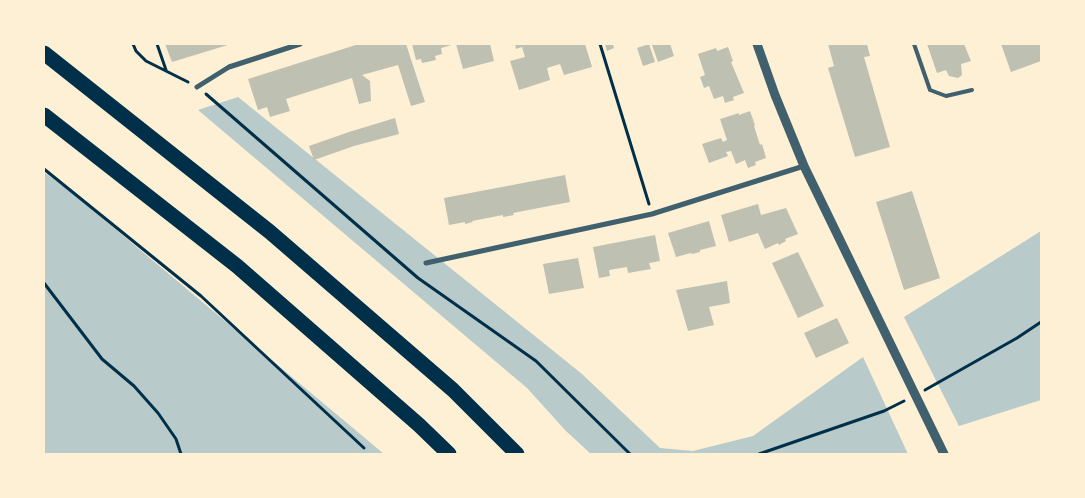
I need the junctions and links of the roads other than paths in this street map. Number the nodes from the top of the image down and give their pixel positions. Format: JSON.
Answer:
{"nodes":[{"id":1,"x":300,"y":44,"type":"edge"},
{"id":2,"x":757,"y":44,"type":"edge"},
{"id":3,"x":914,"y":44,"type":"edge"},
{"id":4,"x":44,"y":53,"type":"edge"},
{"id":5,"x":197,"y":87,"type":"road end"},
{"id":6,"x":972,"y":90,"type":"dead end"},
{"id":7,"x":44,"y":115,"type":"edge"},
{"id":8,"x":804,"y":166,"type":"junction"},
{"id":9,"x":426,"y":263,"type":"dead end"},
{"id":10,"x":449,"y":454,"type":"edge"},
{"id":11,"x":517,"y":454,"type":"edge"},
{"id":12,"x":944,"y":454,"type":"edge"}],
"edges":[{"from":1,"to":5,"type":"street"},
{"from":2,"to":8,"type":"street"},
{"from":3,"to":6,"type":"lane"},
{"from":4,"to":11,"type":"highway"},
{"from":7,"to":10,"type":"highway"},
{"from":8,"to":9,"type":"street"},
{"from":8,"to":12,"type":"street"}]}
